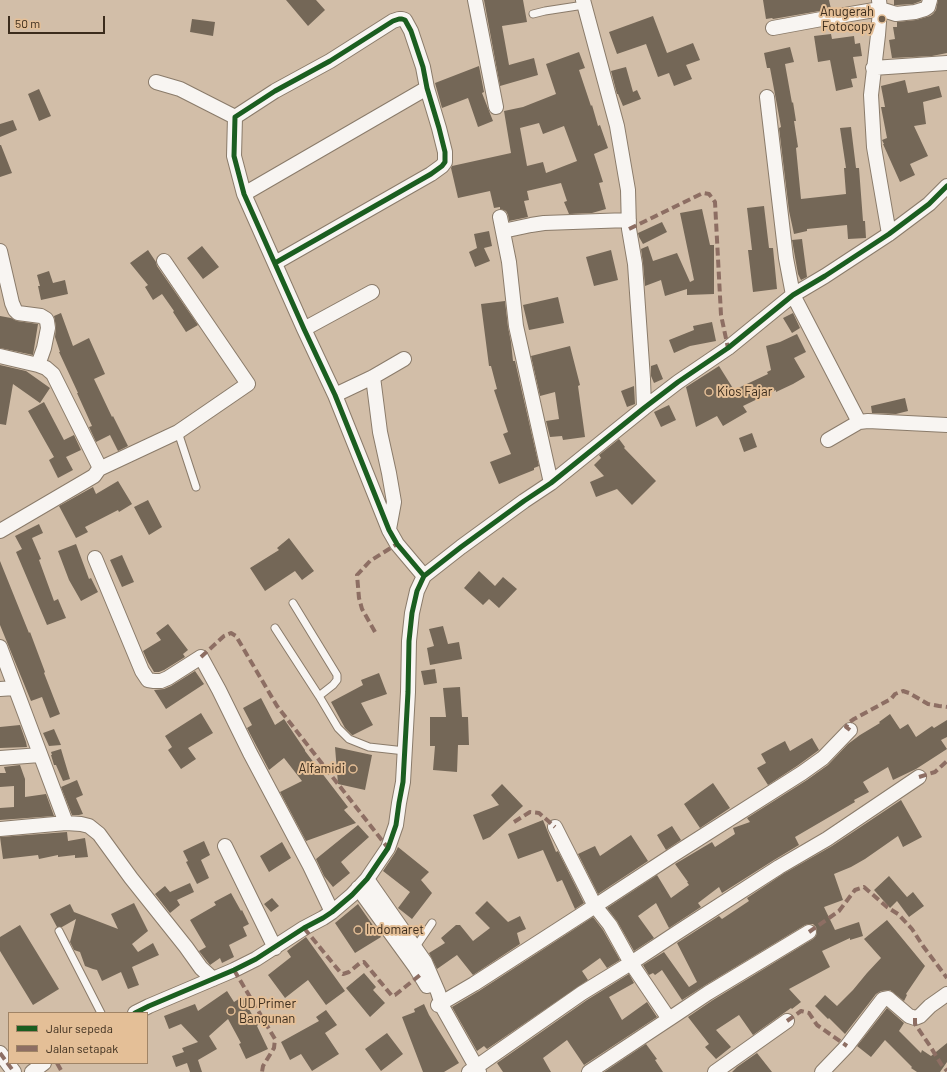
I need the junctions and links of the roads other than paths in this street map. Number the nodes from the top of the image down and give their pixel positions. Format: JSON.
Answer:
{"nodes":[{"id":1,"x":475,"y":0,"type":"edge"},
{"id":2,"x":930,"y":0,"type":"edge"},
{"id":3,"x":583,"y":2,"type":"edge"},
{"id":4,"x":880,"y":5,"type":"edge"},
{"id":5,"x":533,"y":14,"type":"dead end"},
{"id":6,"x":773,"y":28,"type":"dead end"},
{"id":7,"x":947,"y":63,"type":"edge"},
{"id":8,"x":873,"y":68,"type":"junction"},
{"id":9,"x":156,"y":82,"type":"dead end"},
{"id":10,"x":427,"y":88,"type":"junction"},
{"id":11,"x":767,"y":97,"type":"dead end"},
{"id":12,"x":496,"y":107,"type":"dead end"},
{"id":13,"x":235,"y":117,"type":"junction"},
{"id":14,"x":947,"y":186,"type":"edge"},
{"id":15,"x":244,"y":194,"type":"junction"},
{"id":16,"x":500,"y":217,"type":"dead end"},
{"id":17,"x":628,"y":220,"type":"junction"},
{"id":18,"x":503,"y":231,"type":"junction"},
{"id":19,"x":889,"y":234,"type":"junction"},
{"id":20,"x":0,"y":251,"type":"edge"},
{"id":21,"x":164,"y":261,"type":"dead end"},
{"id":22,"x":275,"y":263,"type":"junction"},
{"id":23,"x":372,"y":292,"type":"dead end"},
{"id":24,"x":793,"y":295,"type":"junction"},
{"id":25,"x":304,"y":329,"type":"junction"},
{"id":26,"x":0,"y":356,"type":"edge"},
{"id":27,"x":404,"y":359,"type":"dead end"},
{"id":28,"x":38,"y":365,"type":"junction"},
{"id":29,"x":373,"y":377,"type":"junction"},
{"id":30,"x":335,"y":395,"type":"junction"},
{"id":31,"x":644,"y":408,"type":"junction"},
{"id":32,"x":859,"y":422,"type":"junction"},
{"id":33,"x":947,"y":425,"type":"edge"},
{"id":34,"x":178,"y":432,"type":"junction"},
{"id":35,"x":828,"y":440,"type":"dead end"},
{"id":36,"x":99,"y":469,"type":"junction"},
{"id":37,"x":551,"y":483,"type":"junction"},
{"id":38,"x":196,"y":487,"type":"dead end"},
{"id":39,"x":0,"y":530,"type":"edge"},
{"id":40,"x":389,"y":530,"type":"junction"},
{"id":41,"x":95,"y":558,"type":"dead end"},
{"id":42,"x":424,"y":576,"type":"junction"},
{"id":43,"x":293,"y":603,"type":"dead end"},
{"id":44,"x":275,"y":628,"type":"dead end"},
{"id":45,"x":0,"y":647,"type":"edge"},
{"id":46,"x":15,"y":688,"type":"junction"},
{"id":47,"x":0,"y":689,"type":"edge"},
{"id":48,"x":319,"y":696,"type":"junction"},
{"id":49,"x":850,"y":730,"type":"dead end"},
{"id":50,"x":405,"y":751,"type":"junction"},
{"id":51,"x":40,"y":755,"type":"junction"},
{"id":52,"x":0,"y":758,"type":"edge"},
{"id":53,"x":919,"y":777,"type":"dead end"},
{"id":54,"x":66,"y":823,"type":"junction"},
{"id":55,"x":555,"y":827,"type":"dead end"},
{"id":56,"x":0,"y":829,"type":"edge"},
{"id":57,"x":225,"y":846,"type":"dead end"},
{"id":58,"x":363,"y":884,"type":"junction"},
{"id":59,"x":595,"y":906,"type":"junction"},
{"id":60,"x":332,"y":912,"type":"junction"},
{"id":61,"x":432,"y":922,"type":"dead end"},
{"id":62,"x":59,"y":931,"type":"dead end"},
{"id":63,"x":809,"y":932,"type":"dead end"},
{"id":64,"x":275,"y":948,"type":"junction"},
{"id":65,"x":410,"y":951,"type":"junction"},
{"id":66,"x":631,"y":963,"type":"junction"},
{"id":67,"x":213,"y":979,"type":"junction"},
{"id":68,"x":947,"y":994,"type":"edge"},
{"id":69,"x":441,"y":1005,"type":"junction"},
{"id":70,"x":100,"y":1012,"type":"edge"},
{"id":71,"x":137,"y":1012,"type":"edge"},
{"id":72,"x":669,"y":1019,"type":"junction"},
{"id":73,"x":787,"y":1021,"type":"dead end"},
{"id":74,"x":0,"y":1053,"type":"edge"},
{"id":75,"x":8,"y":1064,"type":"edge"},
{"id":76,"x":43,"y":1064,"type":"edge"},
{"id":77,"x":475,"y":1070,"type":"edge"},
{"id":78,"x":32,"y":1072,"type":"edge"},
{"id":79,"x":589,"y":1072,"type":"edge"},
{"id":80,"x":714,"y":1072,"type":"edge"},
{"id":81,"x":822,"y":1072,"type":"edge"}],
"edges":[{"from":1,"to":12,"type":"street"},
{"from":2,"to":4,"type":"street"},
{"from":3,"to":5,"type":"lane"},
{"from":3,"to":17,"type":"street"},
{"from":4,"to":6,"type":"street"},
{"from":4,"to":8,"type":"street"},
{"from":7,"to":8,"type":"street"},
{"from":8,"to":19,"type":"street"},
{"from":9,"to":13,"type":"street"},
{"from":10,"to":13,"type":"street"},
{"from":10,"to":15,"type":"street"},
{"from":10,"to":22,"type":"street"},
{"from":11,"to":24,"type":"street"},
{"from":13,"to":15,"type":"street"},
{"from":14,"to":19,"type":"street"},
{"from":15,"to":22,"type":"street"},
{"from":16,"to":18,"type":"street"},
{"from":17,"to":18,"type":"street"},
{"from":17,"to":31,"type":"street"},
{"from":18,"to":37,"type":"street"},
{"from":19,"to":24,"type":"street"},
{"from":20,"to":28,"type":"street"},
{"from":21,"to":34,"type":"street"},
{"from":22,"to":25,"type":"street"},
{"from":23,"to":25,"type":"street"},
{"from":24,"to":31,"type":"street"},
{"from":24,"to":32,"type":"street"},
{"from":25,"to":30,"type":"street"},
{"from":26,"to":28,"type":"street"},
{"from":27,"to":29,"type":"street"},
{"from":28,"to":36,"type":"street"},
{"from":29,"to":30,"type":"street"},
{"from":29,"to":40,"type":"street"},
{"from":30,"to":40,"type":"street"},
{"from":31,"to":37,"type":"street"},
{"from":32,"to":33,"type":"street"},
{"from":32,"to":35,"type":"street"},
{"from":34,"to":36,"type":"street"},
{"from":34,"to":38,"type":"lane"},
{"from":36,"to":39,"type":"street"},
{"from":37,"to":42,"type":"street"},
{"from":40,"to":42,"type":"street"},
{"from":41,"to":60,"type":"street"},
{"from":42,"to":50,"type":"street"},
{"from":43,"to":48,"type":"lane"},
{"from":44,"to":48,"type":"lane"},
{"from":45,"to":46,"type":"street"},
{"from":46,"to":47,"type":"street"},
{"from":46,"to":51,"type":"street"},
{"from":48,"to":50,"type":"lane"},
{"from":49,"to":59,"type":"street"},
{"from":50,"to":58,"type":"street"},
{"from":51,"to":52,"type":"street"},
{"from":51,"to":54,"type":"street"},
{"from":53,"to":66,"type":"street"},
{"from":54,"to":56,"type":"street"},
{"from":54,"to":67,"type":"street"},
{"from":55,"to":59,"type":"street"},
{"from":57,"to":64,"type":"street"},
{"from":58,"to":60,"type":"street"},
{"from":58,"to":65,"type":"street"},
{"from":59,"to":66,"type":"street"},
{"from":59,"to":69,"type":"street"},
{"from":60,"to":64,"type":"street"},
{"from":61,"to":65,"type":"lane"},
{"from":62,"to":70,"type":"lane"},
{"from":63,"to":72,"type":"street"},
{"from":64,"to":67,"type":"street"},
{"from":65,"to":69,"type":"street"},
{"from":66,"to":72,"type":"street"},
{"from":66,"to":77,"type":"street"},
{"from":67,"to":71,"type":"street"},
{"from":68,"to":81,"type":"street"},
{"from":69,"to":77,"type":"street"},
{"from":72,"to":79,"type":"street"},
{"from":73,"to":80,"type":"street"},
{"from":74,"to":75,"type":"street"},
{"from":76,"to":78,"type":"street"}]}
